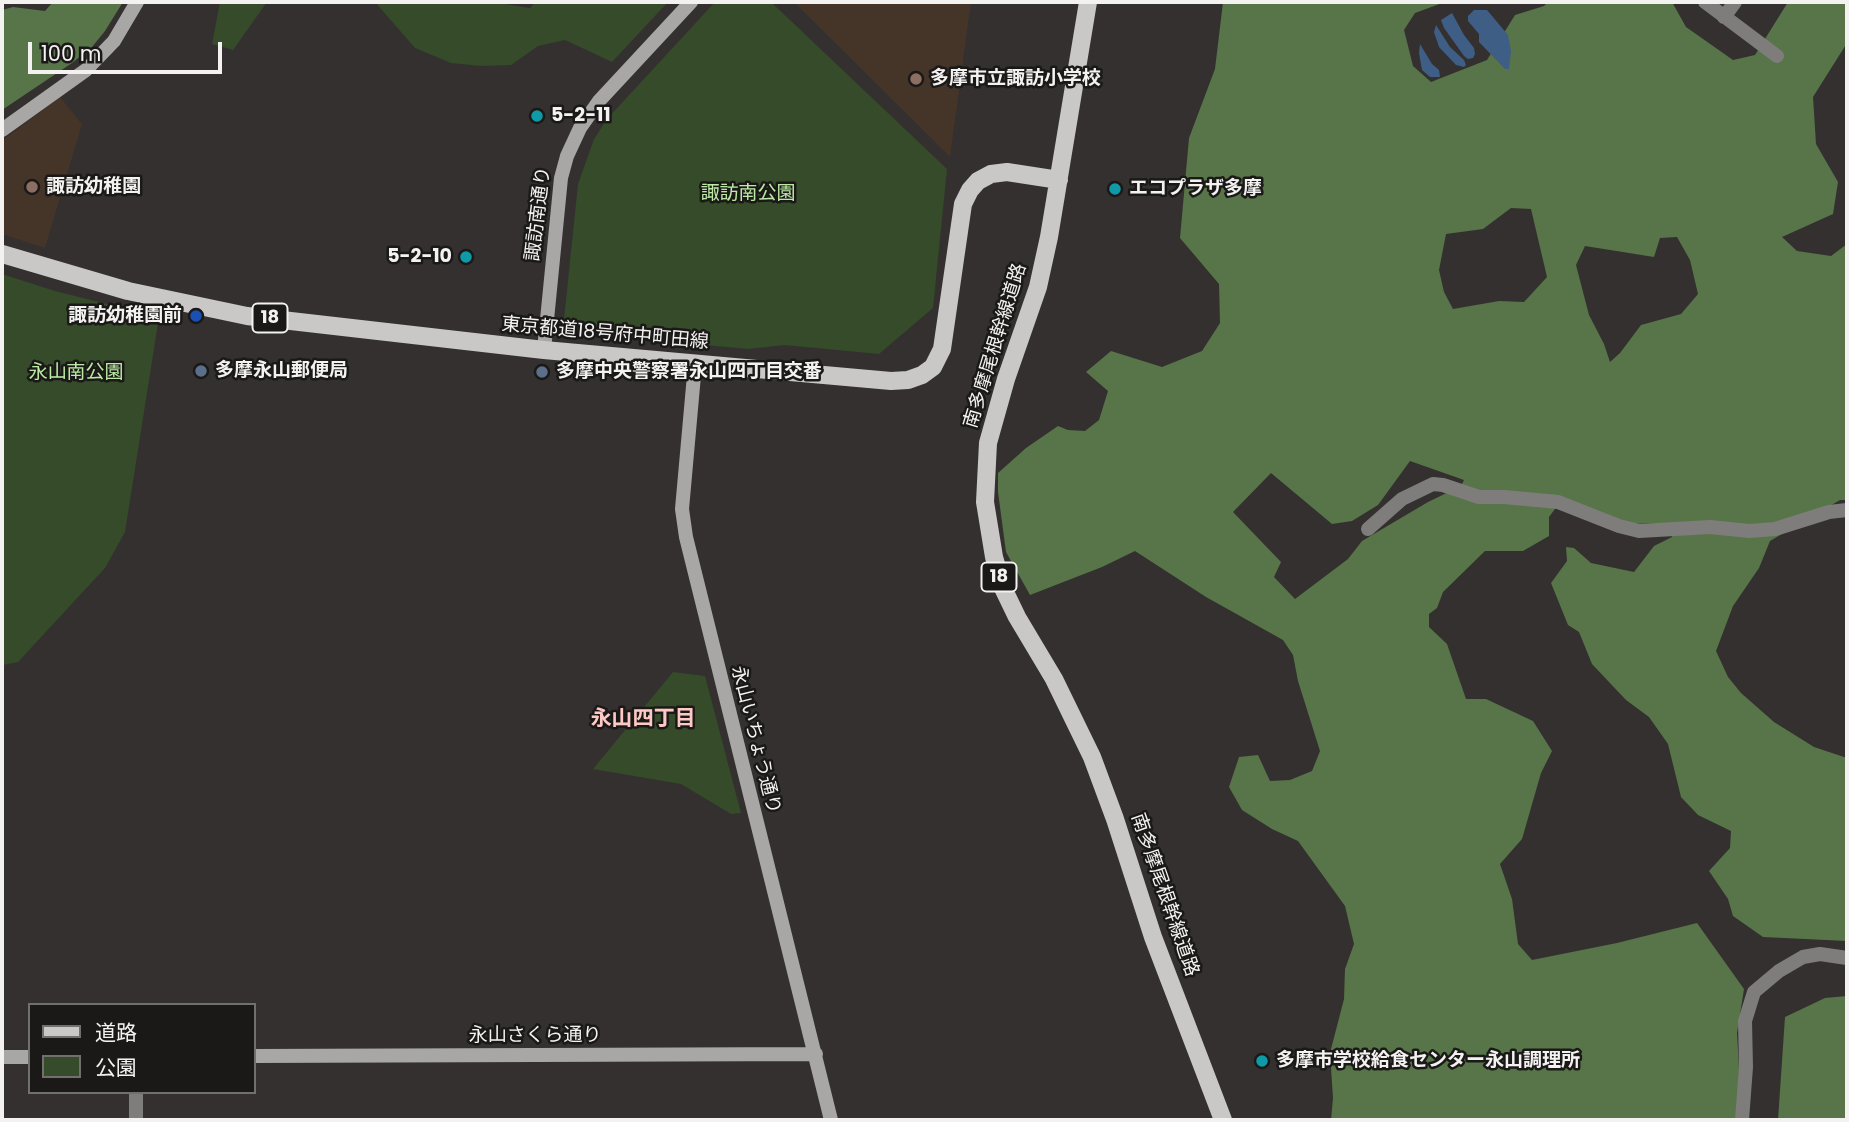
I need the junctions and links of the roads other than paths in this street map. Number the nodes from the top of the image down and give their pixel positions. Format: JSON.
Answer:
{"nodes":[{"id":1,"x":137,"y":2,"type":"edge"},
{"id":2,"x":691,"y":2,"type":"edge"},
{"id":3,"x":1088,"y":2,"type":"edge"},
{"id":4,"x":1705,"y":2,"type":"edge"},
{"id":5,"x":1735,"y":2,"type":"edge"},
{"id":6,"x":1724,"y":17,"type":"junction"},
{"id":7,"x":1777,"y":56,"type":"dead end"},
{"id":8,"x":2,"y":130,"type":"edge"},
{"id":9,"x":1059,"y":180,"type":"junction"},
{"id":10,"x":2,"y":254,"type":"edge"},
{"id":11,"x":544,"y":349,"type":"junction"},
{"id":12,"x":695,"y":363,"type":"junction"},
{"id":13,"x":1847,"y":510,"type":"edge"},
{"id":14,"x":1368,"y":529,"type":"dead end"},
{"id":15,"x":1847,"y":958,"type":"edge"},
{"id":16,"x":816,"y":1054,"type":"junction"},
{"id":17,"x":256,"y":1056,"type":"edge"},
{"id":18,"x":2,"y":1057,"type":"edge"},
{"id":19,"x":28,"y":1057,"type":"edge"},
{"id":20,"x":136,"y":1094,"type":"edge"},
{"id":21,"x":136,"y":1120,"type":"edge"},
{"id":22,"x":831,"y":1120,"type":"edge"},
{"id":23,"x":1223,"y":1120,"type":"edge"},
{"id":24,"x":1742,"y":1120,"type":"edge"}],
"edges":[{"from":1,"to":8,"type":"street"},
{"from":2,"to":11,"type":"street","name":"諏訪南通り"},
{"from":3,"to":9,"type":"main road","name":"南多摩尾根幹線道路","number":"18"},
{"from":4,"to":6,"type":"street"},
{"from":5,"to":6,"type":"street"},
{"from":6,"to":7,"type":"street"},
{"from":9,"to":12,"type":"main road","name":"東京都道18号府中町田線","number":"18"},
{"from":9,"to":23,"type":"main road","name":"南多摩尾根幹線道路","number":"18"},
{"from":10,"to":11,"type":"main road","name":"東京都道18号府中町田線","number":"18"},
{"from":11,"to":12,"type":"main road","name":"東京都道18号府中町田線","number":"18"},
{"from":12,"to":16,"type":"street","name":"永山いちょう通り"},
{"from":13,"to":14,"type":"street"},
{"from":15,"to":24,"type":"street"},
{"from":16,"to":17,"type":"street","name":"永山さくら通り"},
{"from":16,"to":22,"type":"street","name":"永山いちょう通り"},
{"from":18,"to":19,"type":"street"},
{"from":20,"to":21,"type":"street"}]}
